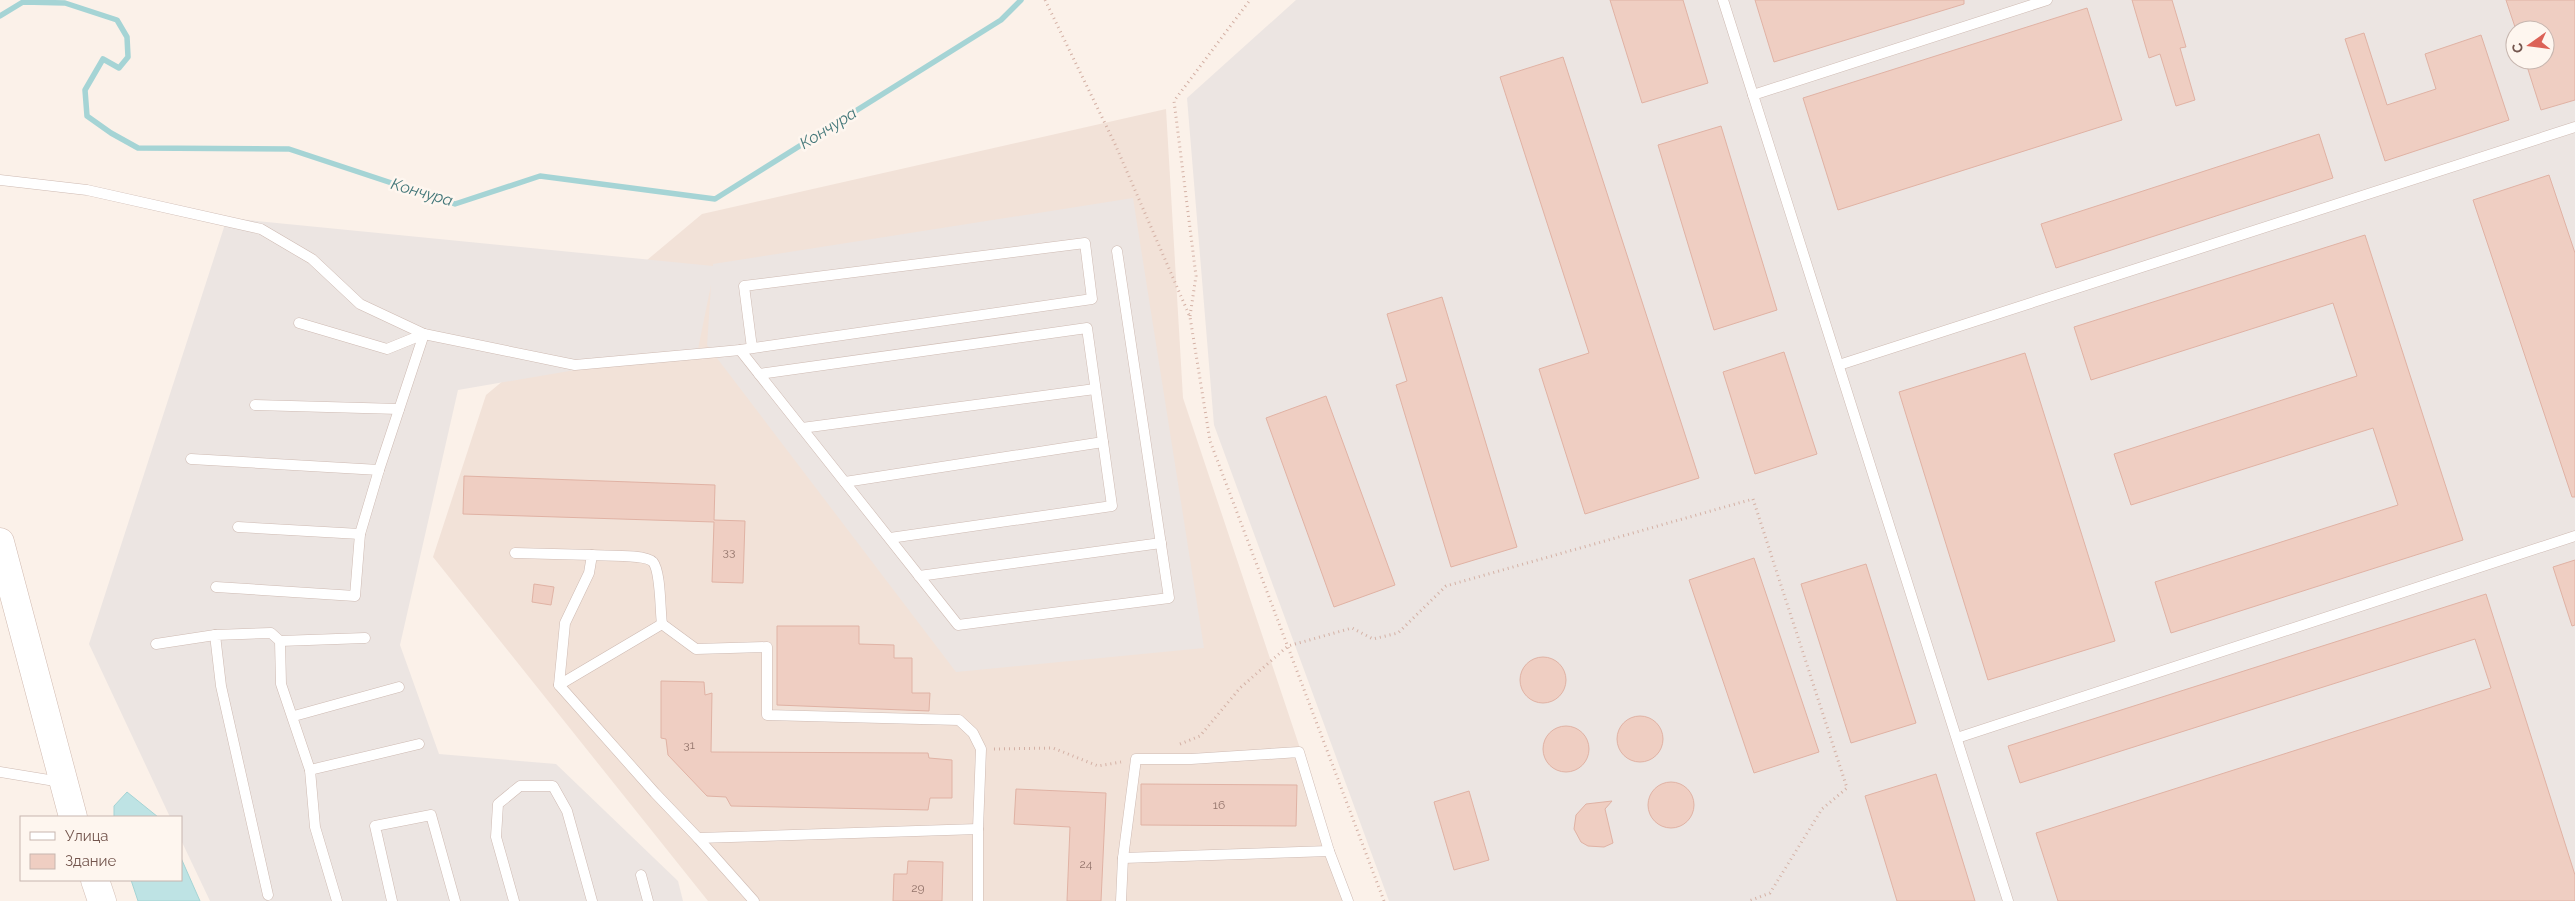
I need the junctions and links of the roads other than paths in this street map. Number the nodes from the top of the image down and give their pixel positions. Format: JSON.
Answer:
{"nodes":[{"id":1,"x":1723,"y":0,"type":"edge"},
{"id":2,"x":2047,"y":0,"type":"edge"},
{"id":3,"x":1753,"y":95,"type":"junction"},
{"id":4,"x":2575,"y":127,"type":"edge"},
{"id":5,"x":0,"y":180,"type":"edge"},
{"id":6,"x":1117,"y":251,"type":"dead end"},
{"id":7,"x":299,"y":323,"type":"dead end"},
{"id":8,"x":424,"y":334,"type":"junction"},
{"id":9,"x":752,"y":348,"type":"junction"},
{"id":10,"x":740,"y":350,"type":"junction"},
{"id":11,"x":1839,"y":365,"type":"junction"},
{"id":12,"x":759,"y":374,"type":"junction"},
{"id":13,"x":1095,"y":389,"type":"junction"},
{"id":14,"x":255,"y":406,"type":"dead end"},
{"id":15,"x":399,"y":409,"type":"junction"},
{"id":16,"x":802,"y":428,"type":"junction"},
{"id":17,"x":1103,"y":442,"type":"junction"},
{"id":18,"x":190,"y":459,"type":"dead end"},
{"id":19,"x":379,"y":470,"type":"junction"},
{"id":20,"x":845,"y":482,"type":"junction"},
{"id":21,"x":238,"y":527,"type":"dead end"},
{"id":22,"x":360,"y":534,"type":"junction"},
{"id":23,"x":2575,"y":536,"type":"edge"},
{"id":24,"x":890,"y":538,"type":"junction"},
{"id":25,"x":0,"y":542,"type":"edge"},
{"id":26,"x":1161,"y":543,"type":"junction"},
{"id":27,"x":515,"y":553,"type":"dead end"},
{"id":28,"x":592,"y":556,"type":"junction"},
{"id":29,"x":919,"y":576,"type":"junction"},
{"id":30,"x":216,"y":587,"type":"dead end"},
{"id":31,"x":662,"y":624,"type":"junction"},
{"id":32,"x":215,"y":635,"type":"junction"},
{"id":33,"x":365,"y":638,"type":"dead end"},
{"id":34,"x":280,"y":641,"type":"junction"},
{"id":35,"x":156,"y":644,"type":"dead end"},
{"id":36,"x":559,"y":685,"type":"junction"},
{"id":37,"x":400,"y":687,"type":"dead end"},
{"id":38,"x":294,"y":716,"type":"junction"},
{"id":39,"x":1957,"y":738,"type":"junction"},
{"id":40,"x":418,"y":744,"type":"dead end"},
{"id":41,"x":310,"y":770,"type":"junction"},
{"id":42,"x":0,"y":772,"type":"edge"},
{"id":43,"x":62,"y":782,"type":"junction"},
{"id":44,"x":73,"y":816,"type":"edge"},
{"id":45,"x":978,"y":829,"type":"junction"},
{"id":46,"x":698,"y":838,"type":"junction"},
{"id":47,"x":1329,"y":851,"type":"junction"},
{"id":48,"x":1123,"y":858,"type":"junction"},
{"id":49,"x":641,"y":874,"type":"dead end"},
{"id":50,"x":95,"y":881,"type":"edge"},
{"id":51,"x":268,"y":895,"type":"dead end"},
{"id":52,"x":102,"y":901,"type":"edge"},
{"id":53,"x":337,"y":901,"type":"edge"},
{"id":54,"x":392,"y":901,"type":"edge"},
{"id":55,"x":455,"y":901,"type":"edge"},
{"id":56,"x":514,"y":901,"type":"edge"},
{"id":57,"x":592,"y":901,"type":"edge"},
{"id":58,"x":648,"y":901,"type":"edge"},
{"id":59,"x":754,"y":901,"type":"edge"},
{"id":60,"x":978,"y":901,"type":"edge"},
{"id":61,"x":1121,"y":901,"type":"edge"},
{"id":62,"x":1348,"y":901,"type":"edge"},
{"id":63,"x":2008,"y":901,"type":"edge"}],
"edges":[{"from":1,"to":3,"type":"lane"},
{"from":2,"to":3,"type":"lane"},
{"from":3,"to":11,"type":"lane"},
{"from":4,"to":11,"type":"lane"},
{"from":5,"to":8,"type":"lane"},
{"from":6,"to":26,"type":"lane"},
{"from":7,"to":8,"type":"lane"},
{"from":8,"to":10,"type":"lane"},
{"from":8,"to":15,"type":"lane"},
{"from":9,"to":9,"type":"lane"},
{"from":9,"to":10,"type":"lane"},
{"from":10,"to":12,"type":"lane"},
{"from":11,"to":39,"type":"lane"},
{"from":12,"to":13,"type":"lane"},
{"from":12,"to":16,"type":"lane"},
{"from":13,"to":16,"type":"lane"},
{"from":13,"to":17,"type":"lane"},
{"from":14,"to":15,"type":"lane"},
{"from":15,"to":19,"type":"lane"},
{"from":16,"to":20,"type":"lane"},
{"from":17,"to":20,"type":"lane"},
{"from":17,"to":24,"type":"lane"},
{"from":18,"to":19,"type":"lane"},
{"from":19,"to":22,"type":"lane"},
{"from":20,"to":24,"type":"lane"},
{"from":21,"to":22,"type":"lane"},
{"from":22,"to":30,"type":"lane"},
{"from":23,"to":39,"type":"lane"},
{"from":24,"to":29,"type":"lane"},
{"from":25,"to":43,"type":"main road"},
{"from":26,"to":29,"type":"lane"},
{"from":26,"to":29,"type":"lane"},
{"from":27,"to":28,"type":"lane"},
{"from":28,"to":31,"type":"lane"},
{"from":28,"to":36,"type":"lane"},
{"from":31,"to":36,"type":"lane"},
{"from":31,"to":45,"type":"lane"},
{"from":32,"to":34,"type":"lane"},
{"from":32,"to":35,"type":"lane"},
{"from":32,"to":51,"type":"lane"},
{"from":33,"to":34,"type":"lane"},
{"from":34,"to":38,"type":"lane"},
{"from":36,"to":46,"type":"lane"},
{"from":37,"to":38,"type":"lane"},
{"from":38,"to":41,"type":"lane"},
{"from":39,"to":63,"type":"lane"},
{"from":40,"to":41,"type":"lane"},
{"from":41,"to":53,"type":"lane"},
{"from":42,"to":43,"type":"lane"},
{"from":43,"to":44,"type":"main road"},
{"from":45,"to":46,"type":"lane"},
{"from":45,"to":60,"type":"lane"},
{"from":46,"to":59,"type":"lane"},
{"from":47,"to":48,"type":"lane"},
{"from":47,"to":48,"type":"lane"},
{"from":47,"to":62,"type":"lane"},
{"from":48,"to":61,"type":"lane"},
{"from":49,"to":58,"type":"lane"},
{"from":50,"to":52,"type":"main road"},
{"from":54,"to":55,"type":"lane"},
{"from":56,"to":57,"type":"lane"}]}
